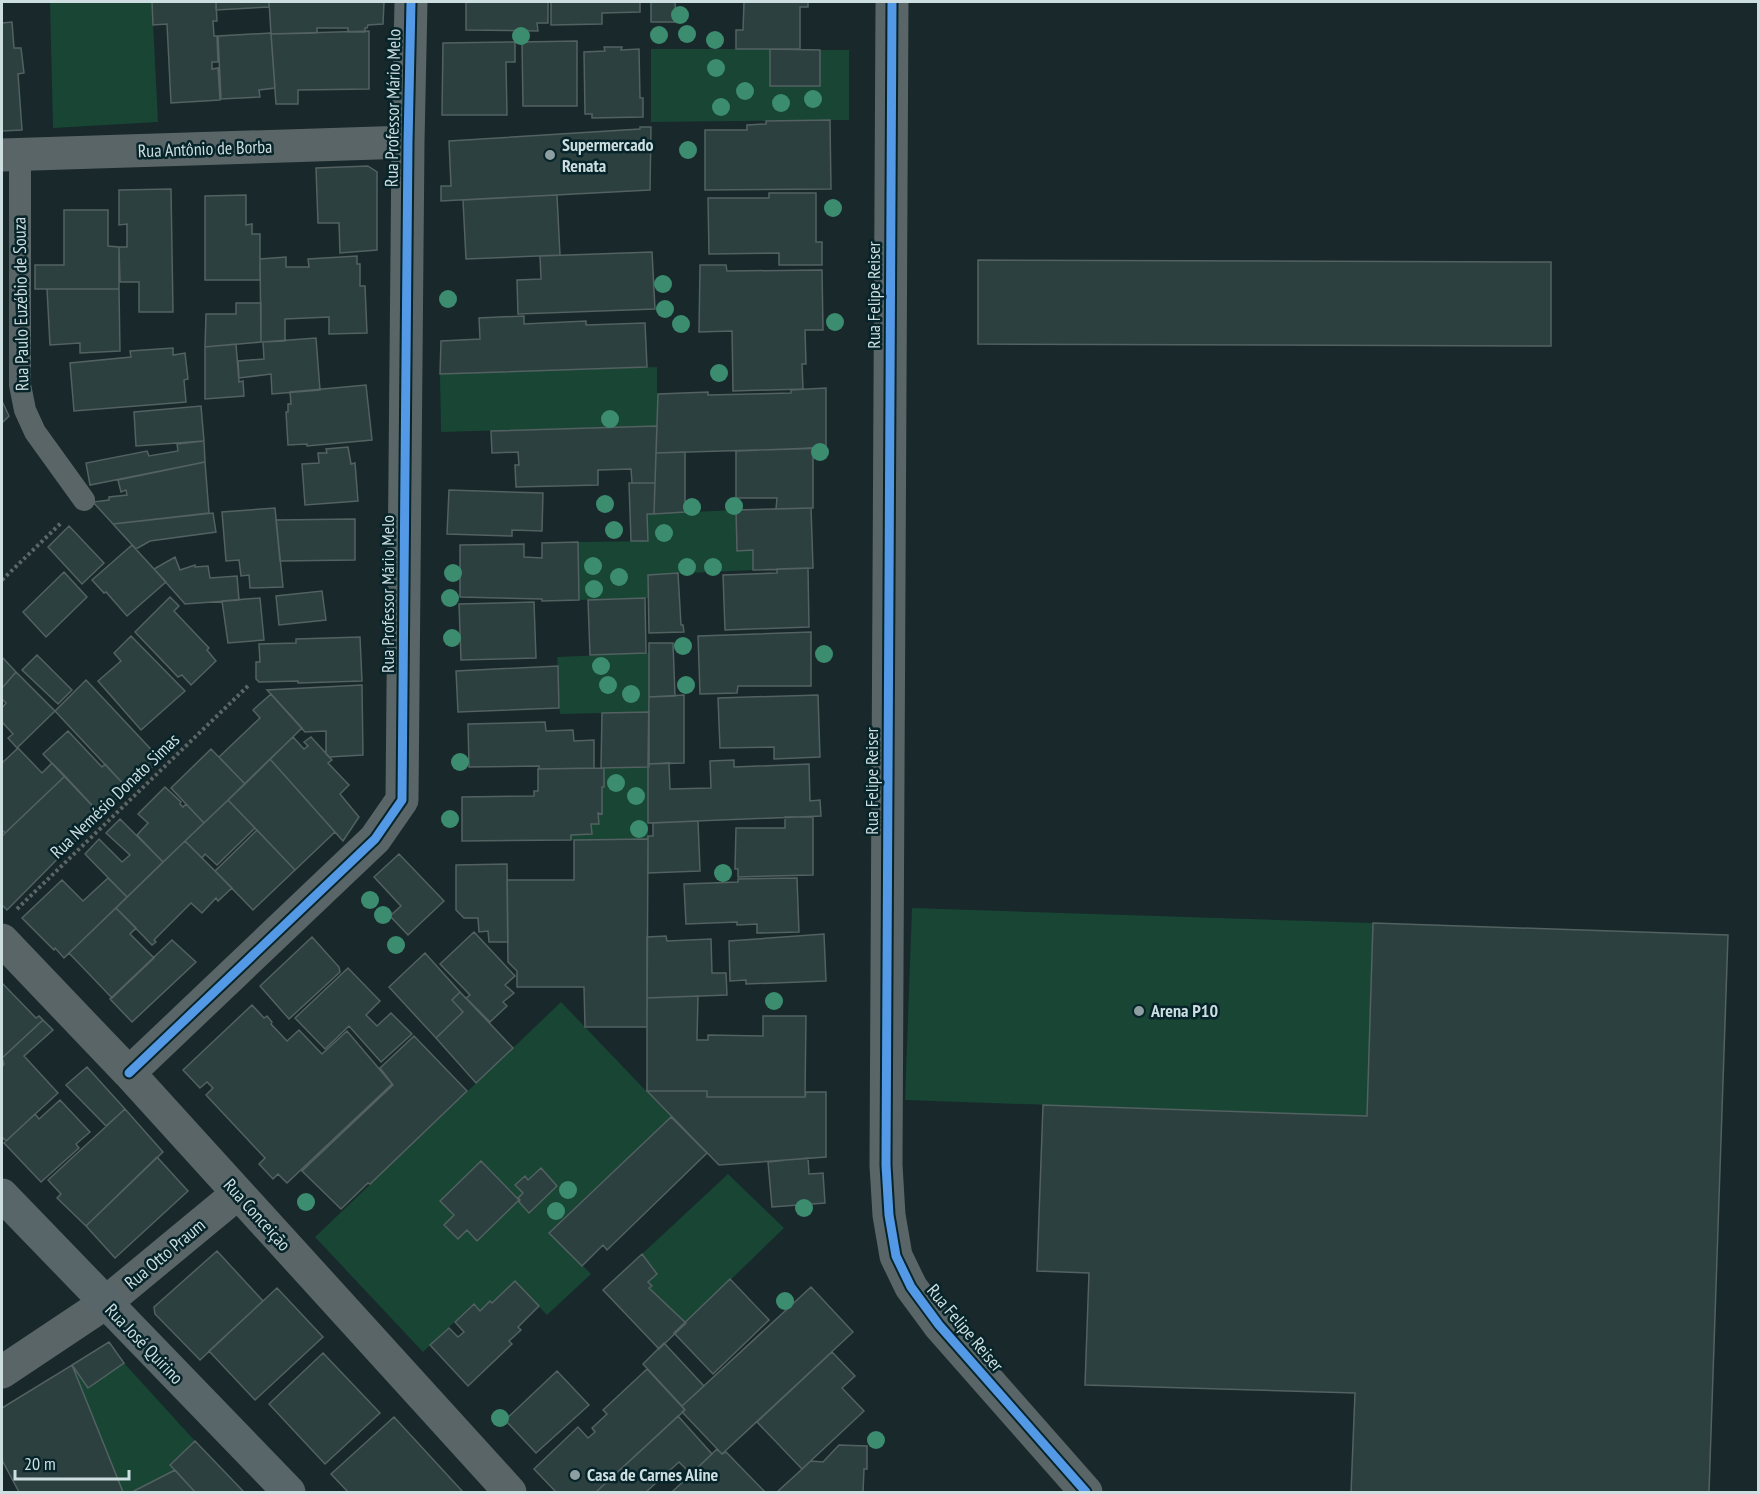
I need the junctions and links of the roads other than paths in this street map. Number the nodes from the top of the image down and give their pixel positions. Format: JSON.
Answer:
{"nodes":[{"id":1,"x":411,"y":2,"type":"edge"},
{"id":2,"x":892,"y":2,"type":"edge"},
{"id":3,"x":408,"y":142,"type":"junction"},
{"id":4,"x":11,"y":155,"type":"edge"},
{"id":5,"x":84,"y":500,"type":"road end"},
{"id":6,"x":2,"y":940,"type":"edge"},
{"id":7,"x":129,"y":1073,"type":"junction"},
{"id":8,"x":237,"y":1194,"type":"junction"},
{"id":9,"x":2,"y":1195,"type":"edge"},
{"id":10,"x":104,"y":1304,"type":"junction"},
{"id":11,"x":2,"y":1372,"type":"edge"},
{"id":12,"x":289,"y":1492,"type":"edge"},
{"id":13,"x":510,"y":1492,"type":"edge"},
{"id":14,"x":1086,"y":1492,"type":"edge"}],
"edges":[{"from":1,"to":3,"type":"street","name":"Rua Professor Mário Melo"},
{"from":2,"to":14,"type":"street","name":"Rua Felipe Reiser"},
{"from":3,"to":4,"type":"street","name":"Rua Antônio de Borba"},
{"from":3,"to":7,"type":"street","name":"Rua Professor Mário Melo"},
{"from":4,"to":5,"type":"lane","name":"Rua Paulo Euzébio de Souza"},
{"from":6,"to":7,"type":"street","name":"Rua Conceição"},
{"from":7,"to":8,"type":"street","name":"Rua Conceição"},
{"from":8,"to":10,"type":"street","name":"Rua Otto Praum"},
{"from":8,"to":13,"type":"street","name":"Rua Conceição"},
{"from":9,"to":10,"type":"main road","name":"Rua José Quirino"},
{"from":10,"to":11,"type":"street","name":"Rua Otto Praum"},
{"from":10,"to":12,"type":"main road","name":"Rua José Quirino"}]}
